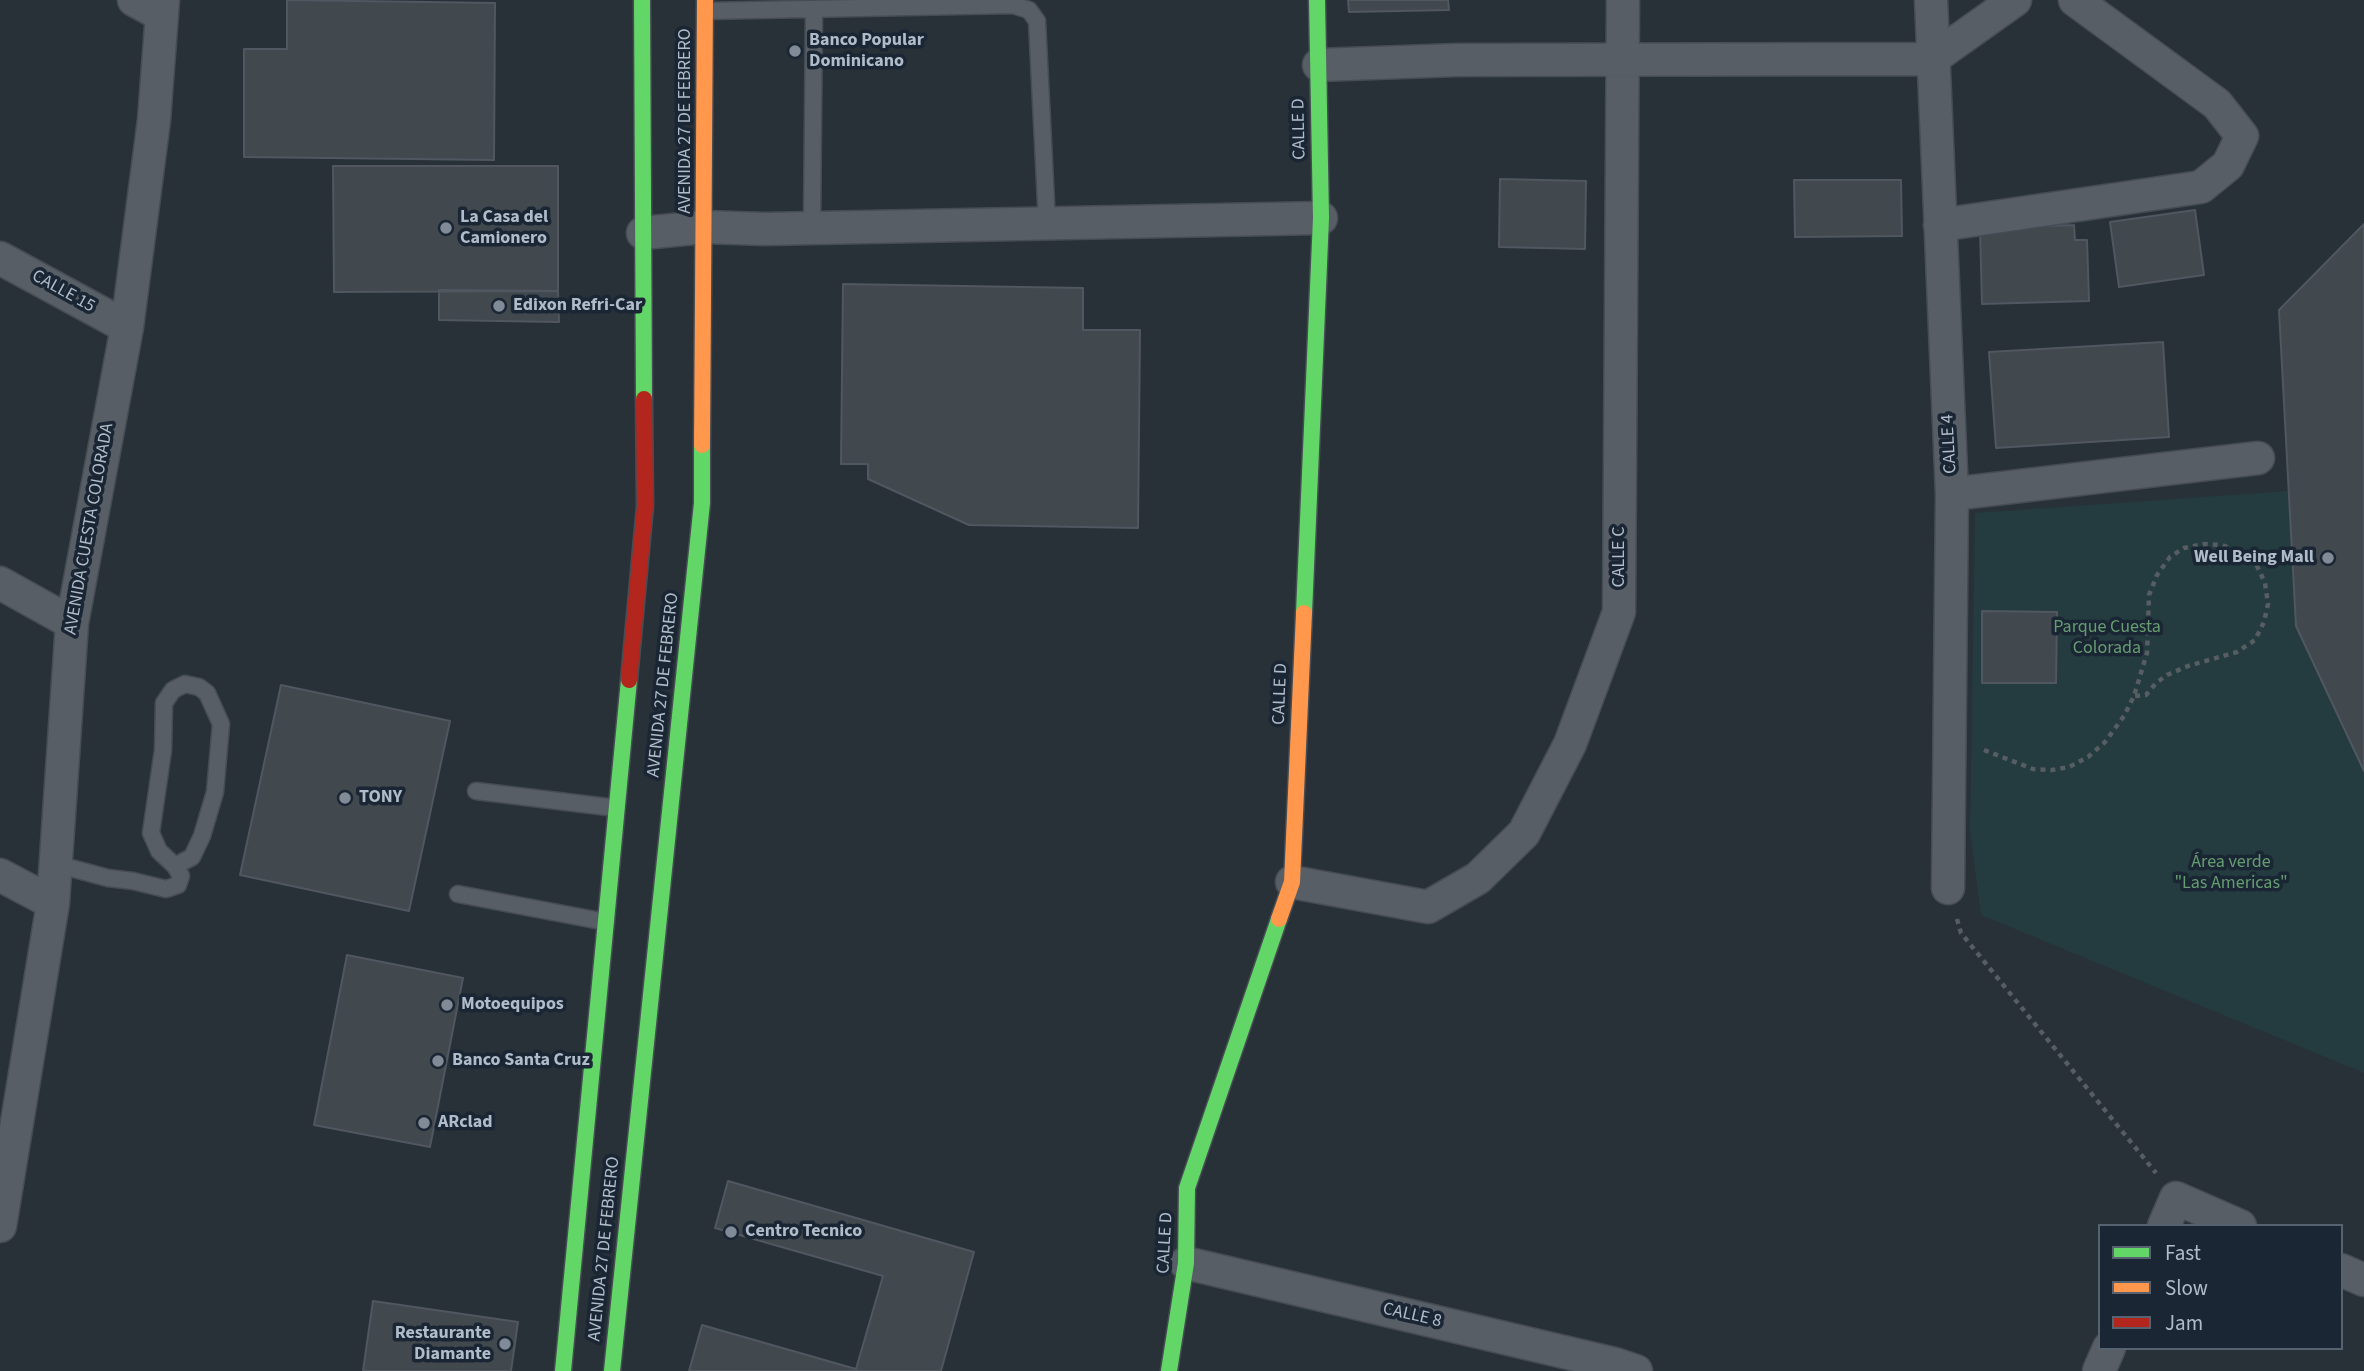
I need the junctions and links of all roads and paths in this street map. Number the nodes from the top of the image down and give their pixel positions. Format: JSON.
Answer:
{"nodes":[{"id":1,"x":134,"y":0,"type":"edge"},
{"id":2,"x":642,"y":0,"type":"edge"},
{"id":3,"x":1317,"y":0,"type":"edge"},
{"id":4,"x":1622,"y":0,"type":"edge"},
{"id":5,"x":1931,"y":0,"type":"edge"},
{"id":6,"x":2015,"y":0,"type":"edge"},
{"id":7,"x":2075,"y":0,"type":"edge"},
{"id":8,"x":705,"y":5,"type":"edge"},
{"id":9,"x":162,"y":7,"type":"edge"},
{"id":10,"x":814,"y":10,"type":"junction"},
{"id":11,"x":1932,"y":59,"type":"junction"},
{"id":12,"x":1623,"y":61,"type":"junction"},
{"id":13,"x":1319,"y":65,"type":"junction"},
{"id":14,"x":1321,"y":218,"type":"junction"},
{"id":15,"x":1047,"y":223,"type":"junction"},
{"id":16,"x":1940,"y":225,"type":"junction"},
{"id":17,"x":705,"y":227,"type":"junction"},
{"id":18,"x":812,"y":228,"type":"junction"},
{"id":19,"x":643,"y":233,"type":"junction"},
{"id":20,"x":0,"y":258,"type":"edge"},
{"id":21,"x":127,"y":327,"type":"junction"},
{"id":22,"x":2258,"y":458,"type":"dead end"},
{"id":23,"x":1952,"y":494,"type":"junction"},
{"id":24,"x":0,"y":583,"type":"edge"},
{"id":25,"x":72,"y":623,"type":"junction"},
{"id":26,"x":2134,"y":696,"type":"junction"},
{"id":27,"x":1949,"y":731,"type":"junction"},
{"id":28,"x":476,"y":791,"type":"dead end"},
{"id":29,"x":616,"y":808,"type":"junction"},
{"id":30,"x":56,"y":864,"type":"junction"},
{"id":31,"x":175,"y":866,"type":"junction"},
{"id":32,"x":0,"y":875,"type":"edge"},
{"id":33,"x":1292,"y":882,"type":"junction"},
{"id":34,"x":1948,"y":888,"type":"joint"},
{"id":35,"x":458,"y":894,"type":"dead end"},
{"id":36,"x":53,"y":903,"type":"junction"},
{"id":37,"x":606,"y":922,"type":"junction"},
{"id":38,"x":2170,"y":1212,"type":"edge"},
{"id":39,"x":2230,"y":1224,"type":"edge"},
{"id":40,"x":0,"y":1226,"type":"edge"},
{"id":41,"x":1186,"y":1262,"type":"junction"},
{"id":42,"x":2343,"y":1271,"type":"edge"},
{"id":43,"x":2364,"y":1279,"type":"edge"},
{"id":44,"x":2108,"y":1350,"type":"edge"},
{"id":45,"x":563,"y":1371,"type":"edge"},
{"id":46,"x":612,"y":1371,"type":"edge"},
{"id":47,"x":1169,"y":1371,"type":"edge"},
{"id":48,"x":1636,"y":1371,"type":"edge"},
{"id":49,"x":2099,"y":1371,"type":"edge"}],
"edges":[{"from":1,"to":9,"type":"street"},
{"from":2,"to":19,"type":"main road","name":"AVENIDA 27 DE FEBRERO"},
{"from":3,"to":13,"type":"main road","name":"CALLE D"},
{"from":4,"to":12,"type":"street","name":"CALLE C"},
{"from":5,"to":11,"type":"street","name":"CALLE 4"},
{"from":6,"to":11,"type":"street"},
{"from":7,"to":16,"type":"street"},
{"from":8,"to":10,"type":"lane"},
{"from":8,"to":17,"type":"main road","name":"AVENIDA 27 DE FEBRERO"},
{"from":9,"to":21,"type":"street","name":"AVENIDA CUESTA COLORADA"},
{"from":10,"to":15,"type":"lane"},
{"from":10,"to":18,"type":"lane"},
{"from":11,"to":12,"type":"street"},
{"from":11,"to":16,"type":"street","name":"CALLE 4"},
{"from":12,"to":13,"type":"street"},
{"from":12,"to":33,"type":"street","name":"CALLE C"},
{"from":13,"to":14,"type":"main road","name":"CALLE D"},
{"from":14,"to":15,"type":"street"},
{"from":14,"to":33,"type":"main road","name":"CALLE D"},
{"from":15,"to":18,"type":"street"},
{"from":16,"to":23,"type":"street","name":"CALLE 4"},
{"from":17,"to":18,"type":"street"},
{"from":17,"to":19,"type":"street"},
{"from":17,"to":46,"type":"main road","name":"AVENIDA 27 DE FEBRERO"},
{"from":19,"to":29,"type":"main road","name":"AVENIDA 27 DE FEBRERO"},
{"from":20,"to":21,"type":"street","name":"CALLE 15"},
{"from":21,"to":25,"type":"street","name":"AVENIDA CUESTA COLORADA"},
{"from":22,"to":23,"type":"street"},
{"from":23,"to":27,"type":"street","name":"CALLE 4"},
{"from":24,"to":25,"type":"street"},
{"from":25,"to":30,"type":"street","name":"AVENIDA CUESTA COLORADA"},
{"from":26,"to":26,"type":"path"},
{"from":26,"to":27,"type":"path"},
{"from":27,"to":34,"type":"street","name":"CALLE 4"},
{"from":28,"to":29,"type":"lane"},
{"from":29,"to":37,"type":"main road","name":"AVENIDA 27 DE FEBRERO"},
{"from":30,"to":31,"type":"lane"},
{"from":30,"to":36,"type":"street","name":"AVENIDA CUESTA COLORADA"},
{"from":31,"to":31,"type":"lane"},
{"from":32,"to":36,"type":"street"},
{"from":33,"to":41,"type":"main road","name":"CALLE D"},
{"from":34,"to":38,"type":"path"},
{"from":35,"to":37,"type":"lane"},
{"from":36,"to":40,"type":"street","name":"AVENIDA CUESTA COLORADA"},
{"from":37,"to":45,"type":"main road","name":"AVENIDA 27 DE FEBRERO"},
{"from":38,"to":39,"type":"street"},
{"from":41,"to":47,"type":"main road","name":"CALLE D"},
{"from":41,"to":48,"type":"street","name":"CALLE 8"},
{"from":42,"to":43,"type":"street"},
{"from":44,"to":49,"type":"street"}]}
